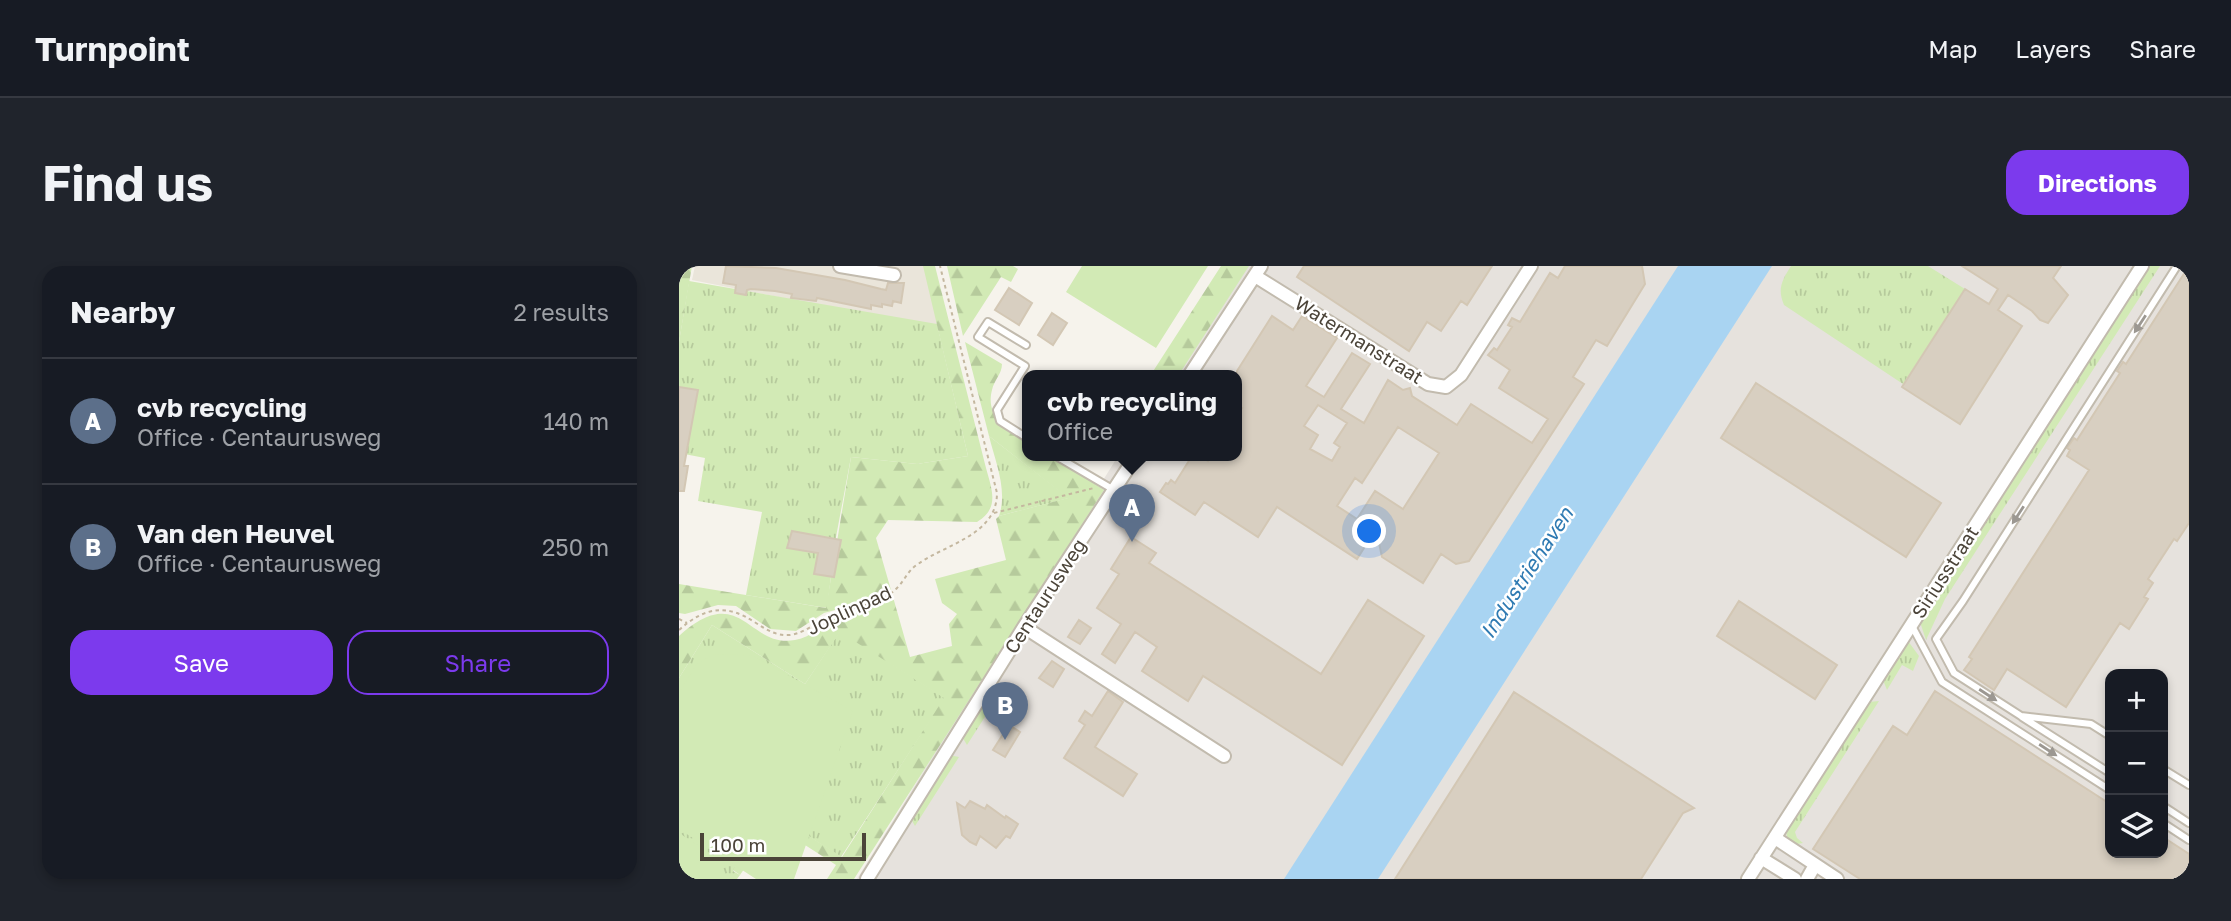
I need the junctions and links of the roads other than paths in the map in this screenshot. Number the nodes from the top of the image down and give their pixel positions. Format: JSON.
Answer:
{"nodes":[{"id":1,"x":840,"y":266,"type":"edge"},
{"id":2,"x":1531,"y":266,"type":"edge"},
{"id":3,"x":2142,"y":266,"type":"edge"},
{"id":4,"x":2177,"y":266,"type":"edge"},
{"id":5,"x":1258,"y":271,"type":"edge"},
{"id":6,"x":894,"y":275,"type":"dead end"},
{"id":7,"x":1026,"y":345,"type":"dead end"},
{"id":8,"x":1022,"y":370,"type":"edge"},
{"id":9,"x":1193,"y":370,"type":"edge"},
{"id":10,"x":1022,"y":371,"type":"edge"},
{"id":11,"x":1022,"y":435,"type":"edge"},
{"id":12,"x":1065,"y":461,"type":"edge"},
{"id":13,"x":1132,"y":461,"type":"edge"},
{"id":14,"x":1110,"y":487,"type":"junction"},
{"id":15,"x":1911,"y":625,"type":"junction"},
{"id":16,"x":1024,"y":627,"type":"junction"},
{"id":17,"x":2021,"y":716,"type":"junction"},
{"id":18,"x":2105,"y":733,"type":"edge"},
{"id":19,"x":1224,"y":756,"type":"dead end"},
{"id":20,"x":2105,"y":770,"type":"edge"},
{"id":21,"x":2168,"y":772,"type":"edge"},
{"id":22,"x":2189,"y":785,"type":"edge"},
{"id":23,"x":2105,"y":787,"type":"edge"},
{"id":24,"x":2168,"y":809,"type":"edge"},
{"id":25,"x":2189,"y":823,"type":"edge"},
{"id":26,"x":2168,"y":826,"type":"edge"},
{"id":27,"x":1775,"y":838,"type":"junction"},
{"id":28,"x":2189,"y":840,"type":"edge"},
{"id":29,"x":1761,"y":858,"type":"junction"},
{"id":30,"x":1815,"y":865,"type":"junction"},
{"id":31,"x":867,"y":879,"type":"edge"},
{"id":32,"x":1748,"y":879,"type":"edge"},
{"id":33,"x":1795,"y":879,"type":"edge"},
{"id":34,"x":1807,"y":879,"type":"edge"},
{"id":35,"x":1837,"y":879,"type":"edge"}],
"edges":[{"from":1,"to":6,"type":"street"},
{"from":2,"to":5,"type":"street","name":"Watermanstraat"},
{"from":3,"to":15,"type":"street","name":"Siriusstraat"},
{"from":4,"to":17,"type":"lane","one_way":true},
{"from":5,"to":9,"type":"street"},
{"from":7,"to":8,"type":"lane"},
{"from":10,"to":11,"type":"lane"},
{"from":12,"to":14,"type":"lane"},
{"from":13,"to":14,"type":"street","name":"Centaurusweg"},
{"from":14,"to":16,"type":"street","name":"Centaurusweg"},
{"from":15,"to":23,"type":"lane","one_way":true},
{"from":15,"to":27,"type":"street","name":"Siriusstraat"},
{"from":16,"to":19,"type":"street"},
{"from":16,"to":31,"type":"street","name":"Centaurusweg"},
{"from":17,"to":18,"type":"lane"},
{"from":17,"to":20,"type":"lane"},
{"from":21,"to":22,"type":"lane"},
{"from":24,"to":25,"type":"lane"},
{"from":26,"to":28,"type":"lane"},
{"from":27,"to":29,"type":"street","name":"Siriusstraat"},
{"from":27,"to":30,"type":"street"},
{"from":29,"to":32,"type":"street","name":"Siriusstraat"},
{"from":29,"to":33,"type":"street"},
{"from":30,"to":34,"type":"street"},
{"from":30,"to":35,"type":"street"}]}
